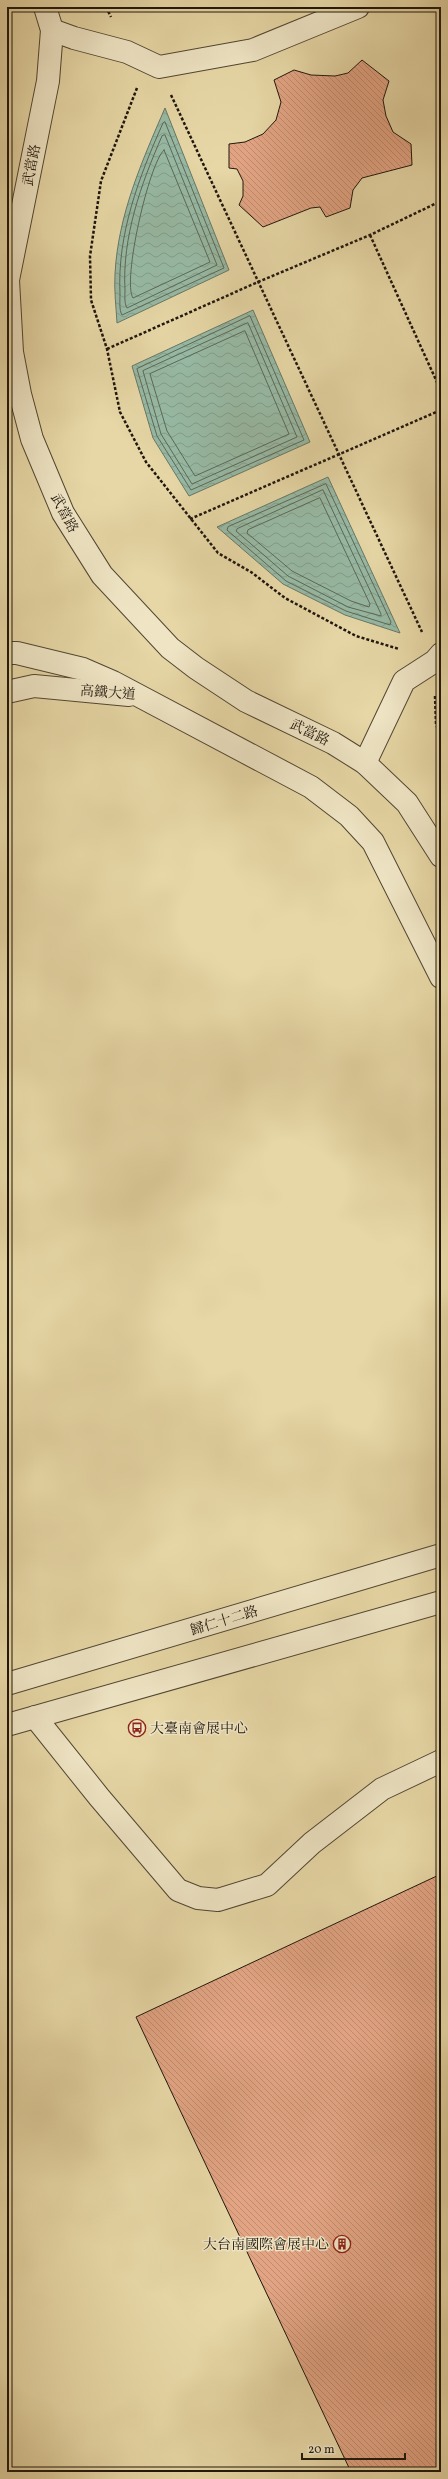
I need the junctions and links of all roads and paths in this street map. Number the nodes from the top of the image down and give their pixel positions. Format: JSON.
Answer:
{"nodes":[{"id":1,"x":46,"y":7,"type":"edge"},
{"id":2,"x":358,"y":7,"type":"edge"},
{"id":3,"x":52,"y":30,"type":"junction"},
{"id":4,"x":139,"y":83,"type":"dead end"},
{"id":5,"x":168,"y":89,"type":"dead end"},
{"id":6,"x":441,"y":201,"type":"edge"},
{"id":7,"x":370,"y":235,"type":"junction"},
{"id":8,"x":8,"y":281,"type":"edge"},
{"id":9,"x":258,"y":282,"type":"junction"},
{"id":10,"x":107,"y":349,"type":"junction"},
{"id":11,"x":441,"y":391,"type":"edge"},
{"id":12,"x":441,"y":410,"type":"edge"},
{"id":13,"x":338,"y":455,"type":"junction"},
{"id":14,"x":190,"y":519,"type":"junction"},
{"id":15,"x":7,"y":653,"type":"edge"},
{"id":16,"x":438,"y":657,"type":"edge"},
{"id":17,"x":7,"y":692,"type":"edge"},
{"id":18,"x":142,"y":696,"type":"junction"},
{"id":19,"x":441,"y":739,"type":"edge"},
{"id":20,"x":365,"y":763,"type":"junction"},
{"id":21,"x":441,"y":856,"type":"edge"},
{"id":22,"x":441,"y":977,"type":"edge"},
{"id":23,"x":441,"y":1555,"type":"edge"},
{"id":24,"x":441,"y":1602,"type":"edge"},
{"id":25,"x":7,"y":1684,"type":"edge"},
{"id":26,"x":35,"y":1717,"type":"junction"},
{"id":27,"x":7,"y":1725,"type":"edge"},
{"id":28,"x":441,"y":1762,"type":"edge"}],
"edges":[{"from":1,"to":3,"type":"street","name":"武當路"},
{"from":2,"to":3,"type":"street"},
{"from":3,"to":8,"type":"street","name":"武當路"},
{"from":4,"to":10,"type":"path"},
{"from":5,"to":9,"type":"path"},
{"from":6,"to":7,"type":"path"},
{"from":7,"to":9,"type":"path"},
{"from":7,"to":11,"type":"path"},
{"from":8,"to":20,"type":"street","name":"武當路"},
{"from":9,"to":10,"type":"path"},
{"from":9,"to":13,"type":"path"},
{"from":10,"to":14,"type":"path"},
{"from":12,"to":13,"type":"path"},
{"from":13,"to":14,"type":"path"},
{"from":13,"to":16,"type":"path"},
{"from":14,"to":16,"type":"path"},
{"from":15,"to":18,"type":"street","name":"高鐵大道"},
{"from":16,"to":19,"type":"path"},
{"from":16,"to":20,"type":"street"},
{"from":17,"to":18,"type":"street","name":"高鐵大道"},
{"from":18,"to":22,"type":"street"},
{"from":20,"to":21,"type":"street","name":"武當路"},
{"from":23,"to":25,"type":"street","name":"歸仁十二路"},
{"from":24,"to":26,"type":"street"},
{"from":26,"to":27,"type":"street"},
{"from":26,"to":28,"type":"street"}]}
